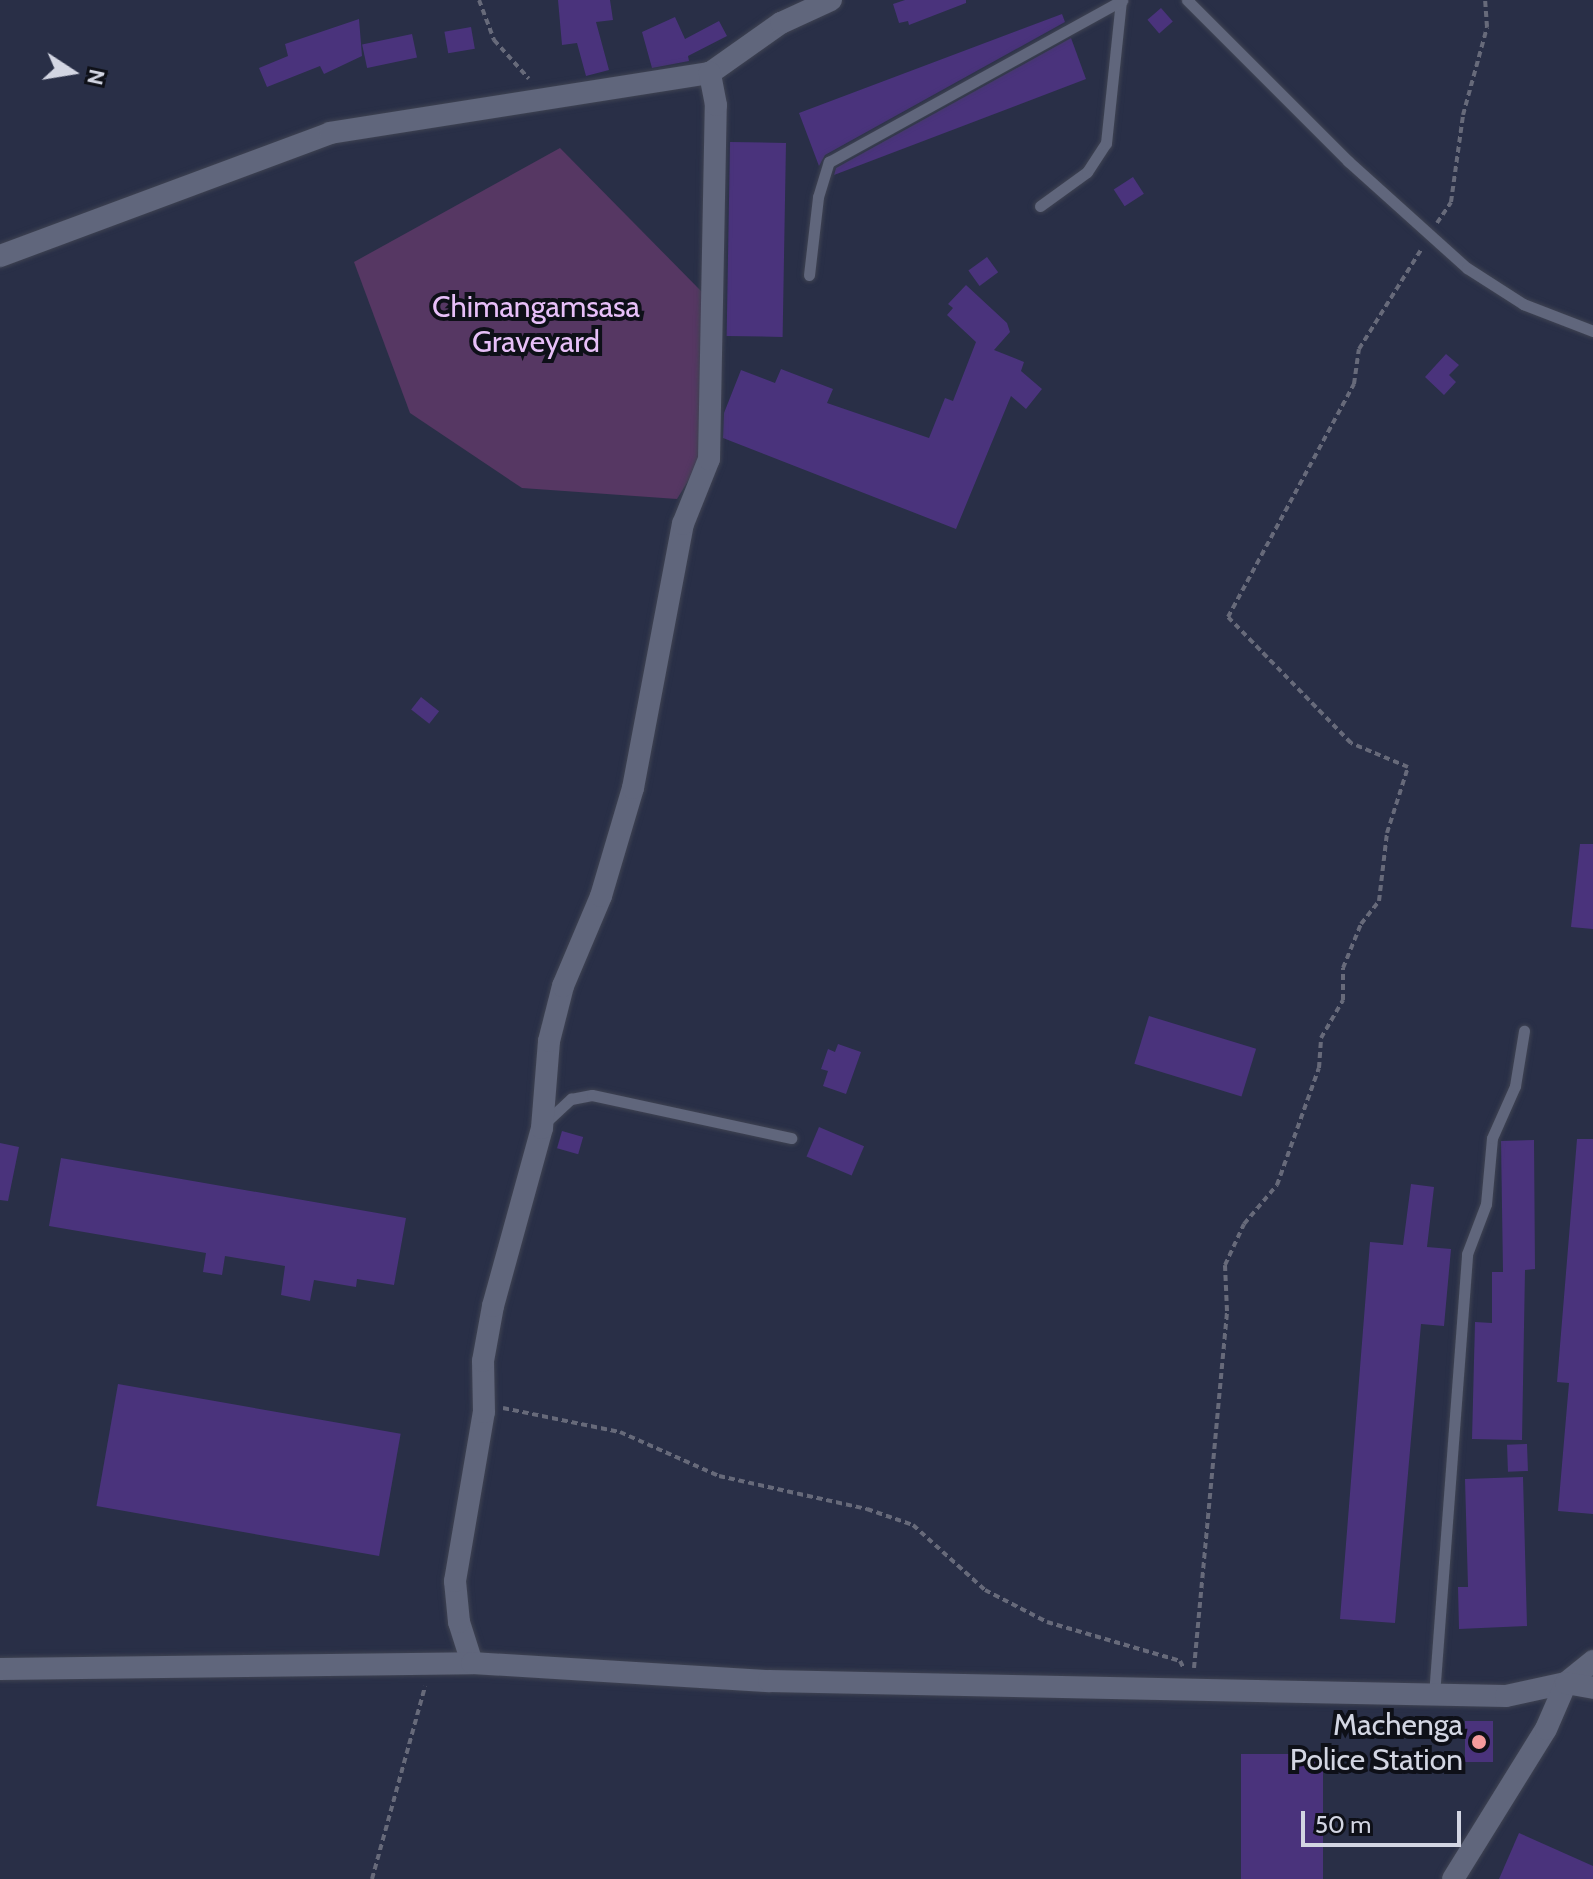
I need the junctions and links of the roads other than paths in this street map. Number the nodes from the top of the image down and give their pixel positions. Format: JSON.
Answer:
{"nodes":[{"id":1,"x":831,"y":0,"type":"edge"},
{"id":2,"x":1121,"y":0,"type":"edge"},
{"id":3,"x":1187,"y":0,"type":"edge"},
{"id":4,"x":710,"y":73,"type":"junction"},
{"id":5,"x":1040,"y":206,"type":"dead end"},
{"id":6,"x":0,"y":256,"type":"edge"},
{"id":7,"x":809,"y":275,"type":"dead end"},
{"id":8,"x":1593,"y":331,"type":"edge"},
{"id":9,"x":1524,"y":1031,"type":"dead end"},
{"id":10,"x":542,"y":1128,"type":"junction"},
{"id":11,"x":791,"y":1138,"type":"dead end"},
{"id":12,"x":1593,"y":1661,"type":"edge"},
{"id":13,"x":472,"y":1663,"type":"junction"},
{"id":14,"x":0,"y":1669,"type":"edge"},
{"id":15,"x":1566,"y":1683,"type":"junction"},
{"id":16,"x":1593,"y":1688,"type":"edge"},
{"id":17,"x":1434,"y":1695,"type":"junction"},
{"id":18,"x":1453,"y":1879,"type":"edge"}],
"edges":[{"from":1,"to":4,"type":"street"},
{"from":2,"to":5,"type":"lane"},
{"from":2,"to":7,"type":"lane"},
{"from":3,"to":8,"type":"lane"},
{"from":4,"to":6,"type":"street"},
{"from":4,"to":10,"type":"street"},
{"from":9,"to":17,"type":"lane"},
{"from":10,"to":11,"type":"lane"},
{"from":10,"to":13,"type":"street"},
{"from":12,"to":15,"type":"street"},
{"from":13,"to":14,"type":"street"},
{"from":13,"to":17,"type":"street"},
{"from":15,"to":16,"type":"street"},
{"from":15,"to":17,"type":"street"},
{"from":15,"to":18,"type":"street"}]}
